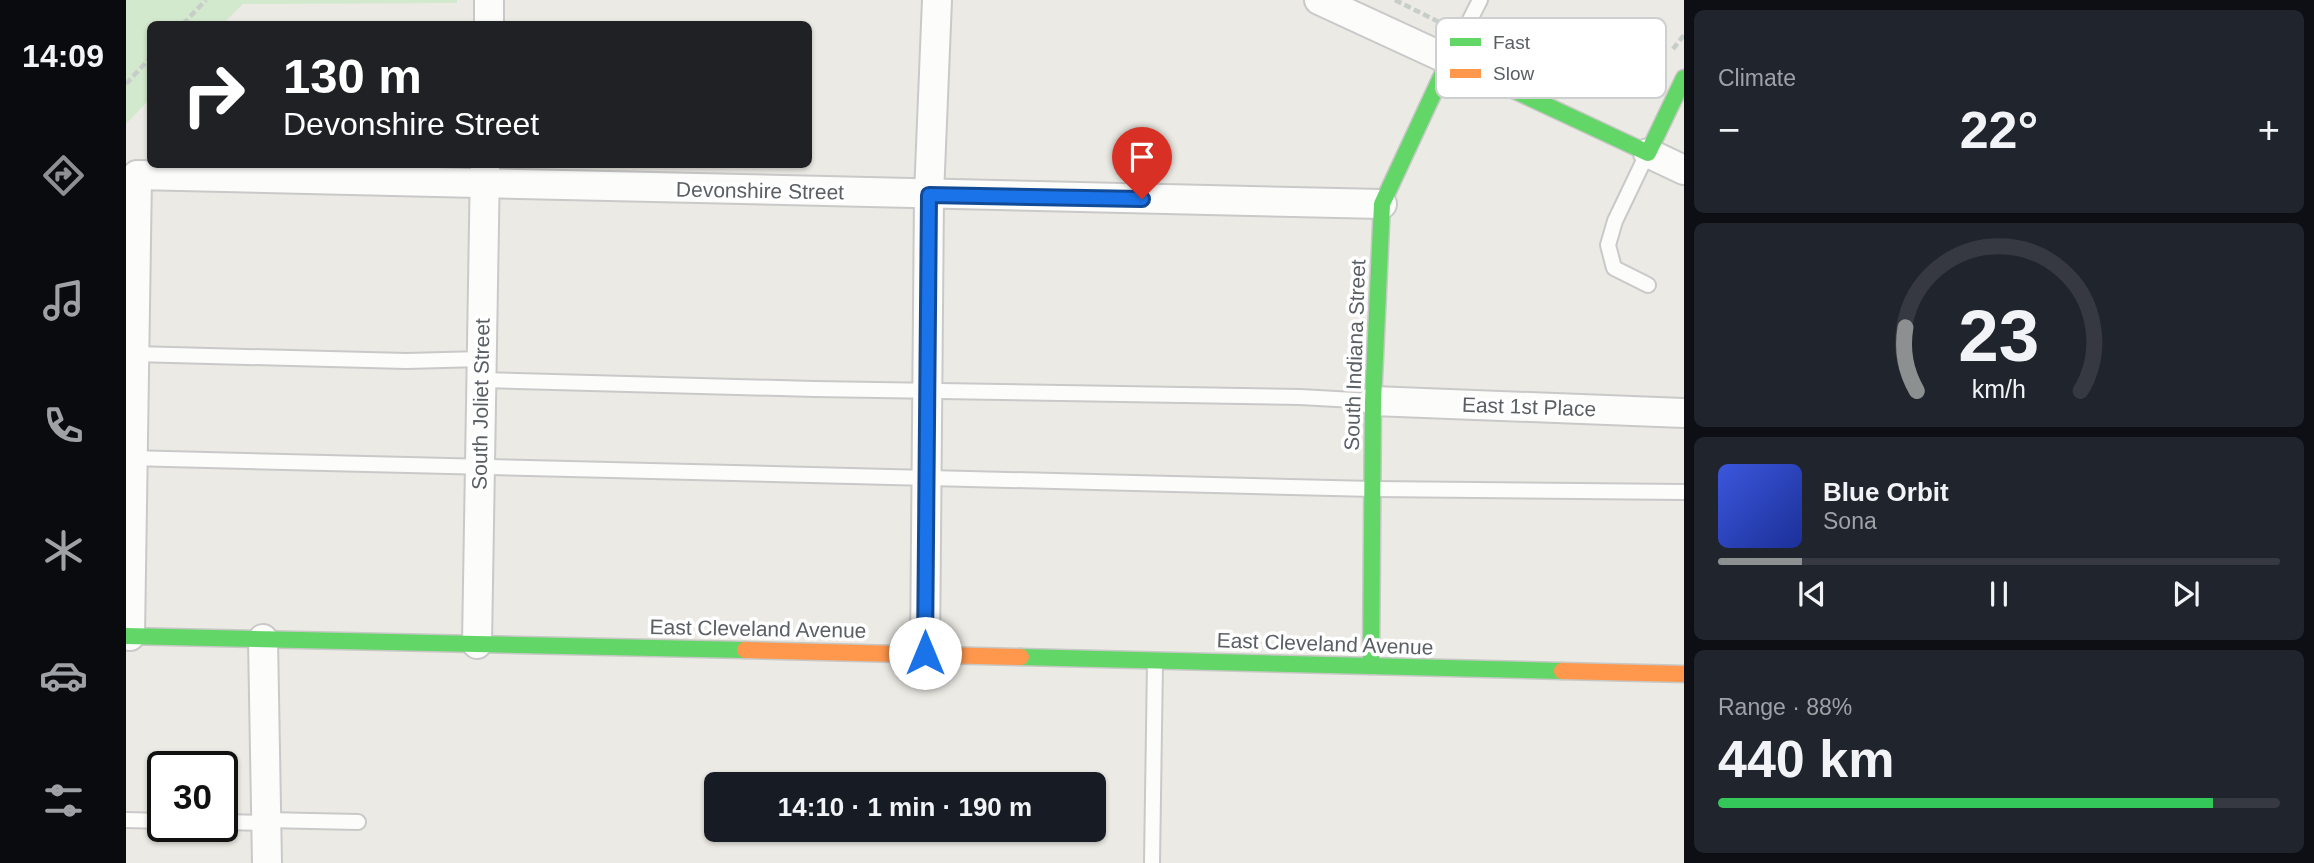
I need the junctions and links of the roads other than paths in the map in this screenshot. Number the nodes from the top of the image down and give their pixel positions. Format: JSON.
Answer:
{"nodes":[{"id":1,"x":489,"y":0,"type":"edge"},
{"id":2,"x":937,"y":0,"type":"edge"},
{"id":3,"x":1319,"y":0,"type":"edge"},
{"id":4,"x":1480,"y":0,"type":"edge"},
{"id":5,"x":1471,"y":18,"type":"edge"},
{"id":6,"x":489,"y":21,"type":"edge"},
{"id":7,"x":1436,"y":54,"type":"edge"},
{"id":8,"x":1684,"y":78,"type":"edge"},
{"id":9,"x":1436,"y":88,"type":"edge"},
{"id":10,"x":1530,"y":98,"type":"edge"},
{"id":11,"x":1648,"y":153,"type":"junction"},
{"id":12,"x":1684,"y":170,"type":"edge"},
{"id":13,"x":485,"y":174,"type":"edge"},
{"id":14,"x":929,"y":195,"type":"junction"},
{"id":15,"x":1382,"y":204,"type":"junction"},
{"id":16,"x":1648,"y":285,"type":"dead end"},
{"id":17,"x":134,"y":354,"type":"junction"},
{"id":18,"x":481,"y":370,"type":"junction"},
{"id":19,"x":927,"y":390,"type":"junction"},
{"id":20,"x":1373,"y":401,"type":"junction"},
{"id":21,"x":1684,"y":413,"type":"edge"},
{"id":22,"x":129,"y":458,"type":"edge"},
{"id":23,"x":480,"y":466,"type":"junction"},
{"id":24,"x":926,"y":478,"type":"junction"},
{"id":25,"x":1373,"y":489,"type":"junction"},
{"id":26,"x":1684,"y":492,"type":"edge"},
{"id":27,"x":128,"y":636,"type":"edge"},
{"id":28,"x":263,"y":639,"type":"junction"},
{"id":29,"x":477,"y":645,"type":"junction"},
{"id":30,"x":925,"y":653,"type":"junction"},
{"id":31,"x":1155,"y":660,"type":"junction"},
{"id":32,"x":1371,"y":666,"type":"junction"},
{"id":33,"x":1684,"y":674,"type":"edge"},
{"id":34,"x":126,"y":820,"type":"edge"},
{"id":35,"x":147,"y":821,"type":"edge"},
{"id":36,"x":238,"y":822,"type":"edge"},
{"id":37,"x":266,"y":822,"type":"junction"},
{"id":38,"x":358,"y":822,"type":"dead end"},
{"id":39,"x":267,"y":863,"type":"edge"},
{"id":40,"x":1152,"y":863,"type":"edge"}],
"edges":[{"from":1,"to":6,"type":"street"},
{"from":2,"to":14,"type":"street"},
{"from":3,"to":7,"type":"street"},
{"from":4,"to":5,"type":"lane"},
{"from":8,"to":11,"type":"main road"},
{"from":9,"to":15,"type":"main road","name":"South Indiana Street"},
{"from":10,"to":11,"type":"main road"},
{"from":11,"to":12,"type":"street"},
{"from":11,"to":16,"type":"lane"},
{"from":13,"to":14,"type":"street","name":"Devonshire Street"},
{"from":13,"to":17,"type":"street","name":"Devonshire Street"},
{"from":13,"to":18,"type":"street","name":"South Joliet Street"},
{"from":14,"to":15,"type":"street","name":"Devonshire Street"},
{"from":14,"to":19,"type":"street"},
{"from":15,"to":20,"type":"main road","name":"South Indiana Street"},
{"from":17,"to":18,"type":"lane"},
{"from":17,"to":22,"type":"street"},
{"from":18,"to":19,"type":"lane"},
{"from":18,"to":23,"type":"street","name":"South Joliet Street"},
{"from":19,"to":20,"type":"lane"},
{"from":19,"to":24,"type":"street"},
{"from":20,"to":21,"type":"street","name":"East 1st Place"},
{"from":20,"to":25,"type":"main road","name":"South Indiana Street"},
{"from":22,"to":23,"type":"lane"},
{"from":22,"to":27,"type":"street"},
{"from":23,"to":24,"type":"lane"},
{"from":23,"to":29,"type":"street","name":"South Joliet Street"},
{"from":24,"to":25,"type":"lane"},
{"from":24,"to":30,"type":"street"},
{"from":25,"to":26,"type":"lane"},
{"from":25,"to":32,"type":"main road","name":"South Indiana Street"},
{"from":27,"to":28,"type":"main road","name":"East Cleveland Avenue"},
{"from":28,"to":29,"type":"main road","name":"East Cleveland Avenue"},
{"from":28,"to":37,"type":"street"},
{"from":29,"to":30,"type":"main road","name":"East Cleveland Avenue"},
{"from":30,"to":31,"type":"main road","name":"East Cleveland Avenue"},
{"from":31,"to":32,"type":"main road","name":"East Cleveland Avenue"},
{"from":31,"to":40,"type":"lane"},
{"from":32,"to":33,"type":"main road","name":"East Cleveland Avenue"},
{"from":34,"to":35,"type":"lane"},
{"from":36,"to":37,"type":"lane"},
{"from":37,"to":38,"type":"lane"},
{"from":37,"to":39,"type":"street"}]}
